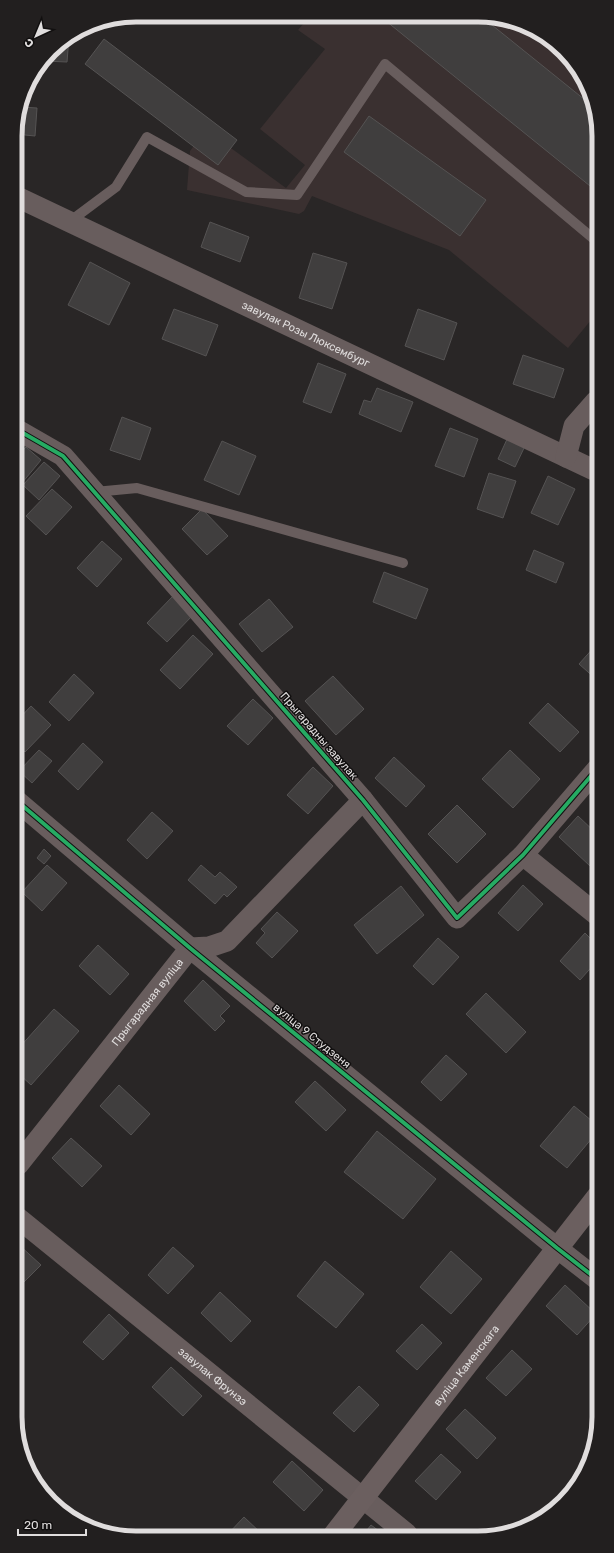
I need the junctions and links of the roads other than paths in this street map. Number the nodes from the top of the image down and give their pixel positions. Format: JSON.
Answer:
{"nodes":[{"id":1,"x":22,"y":199,"type":"edge"},
{"id":2,"x":69,"y":222,"type":"junction"},
{"id":3,"x":592,"y":237,"type":"edge"},
{"id":4,"x":592,"y":406,"type":"edge"},
{"id":5,"x":22,"y":432,"type":"edge"},
{"id":6,"x":566,"y":457,"type":"junction"},
{"id":7,"x":592,"y":469,"type":"edge"},
{"id":8,"x":94,"y":492,"type":"junction"},
{"id":9,"x":403,"y":563,"type":"dead end"},
{"id":10,"x":592,"y":775,"type":"edge"},
{"id":11,"x":364,"y":800,"type":"junction"},
{"id":12,"x":22,"y":805,"type":"edge"},
{"id":13,"x":523,"y":855,"type":"junction"},
{"id":14,"x":592,"y":911,"type":"edge"},
{"id":15,"x":190,"y":948,"type":"junction"},
{"id":16,"x":22,"y":1160,"type":"edge"},
{"id":17,"x":592,"y":1204,"type":"edge"},
{"id":18,"x":22,"y":1221,"type":"edge"},
{"id":19,"x":557,"y":1248,"type":"junction"},
{"id":20,"x":592,"y":1275,"type":"edge"},
{"id":21,"x":363,"y":1499,"type":"junction"},
{"id":22,"x":337,"y":1531,"type":"edge"},
{"id":23,"x":403,"y":1531,"type":"edge"}],
"edges":[{"from":1,"to":2,"type":"street","name":"завулак Розы Люксембург"},
{"from":2,"to":3,"type":"lane"},
{"from":2,"to":6,"type":"street","name":"завулак Розы Люксембург"},
{"from":4,"to":6,"type":"street"},
{"from":5,"to":8,"type":"street","name":"Прыгарадны завулак"},
{"from":6,"to":7,"type":"street","name":"завулак Розы Люксембург"},
{"from":8,"to":9,"type":"lane"},
{"from":8,"to":11,"type":"street","name":"Прыгарадны завулак"},
{"from":10,"to":13,"type":"street","name":"Прыгарадны завулак"},
{"from":11,"to":13,"type":"street","name":"Прыгарадны завулак"},
{"from":11,"to":15,"type":"street","name":"Прыгарадная вуліца"},
{"from":12,"to":15,"type":"street","name":"вуліца 9 Студзеня"},
{"from":13,"to":14,"type":"street"},
{"from":15,"to":16,"type":"street","name":"Прыгарадная вуліца"},
{"from":15,"to":19,"type":"street","name":"вуліца 9 Студзеня"},
{"from":17,"to":19,"type":"street","name":"вуліца Каменскага"},
{"from":18,"to":21,"type":"street","name":"завулак Фрунзэ"},
{"from":19,"to":20,"type":"street","name":"вуліца 9 Студзеня"},
{"from":19,"to":21,"type":"street","name":"вуліца Каменскага"},
{"from":21,"to":22,"type":"street","name":"вуліца Каменскага"},
{"from":21,"to":23,"type":"street","name":"завулак Фрунзэ"}]}
